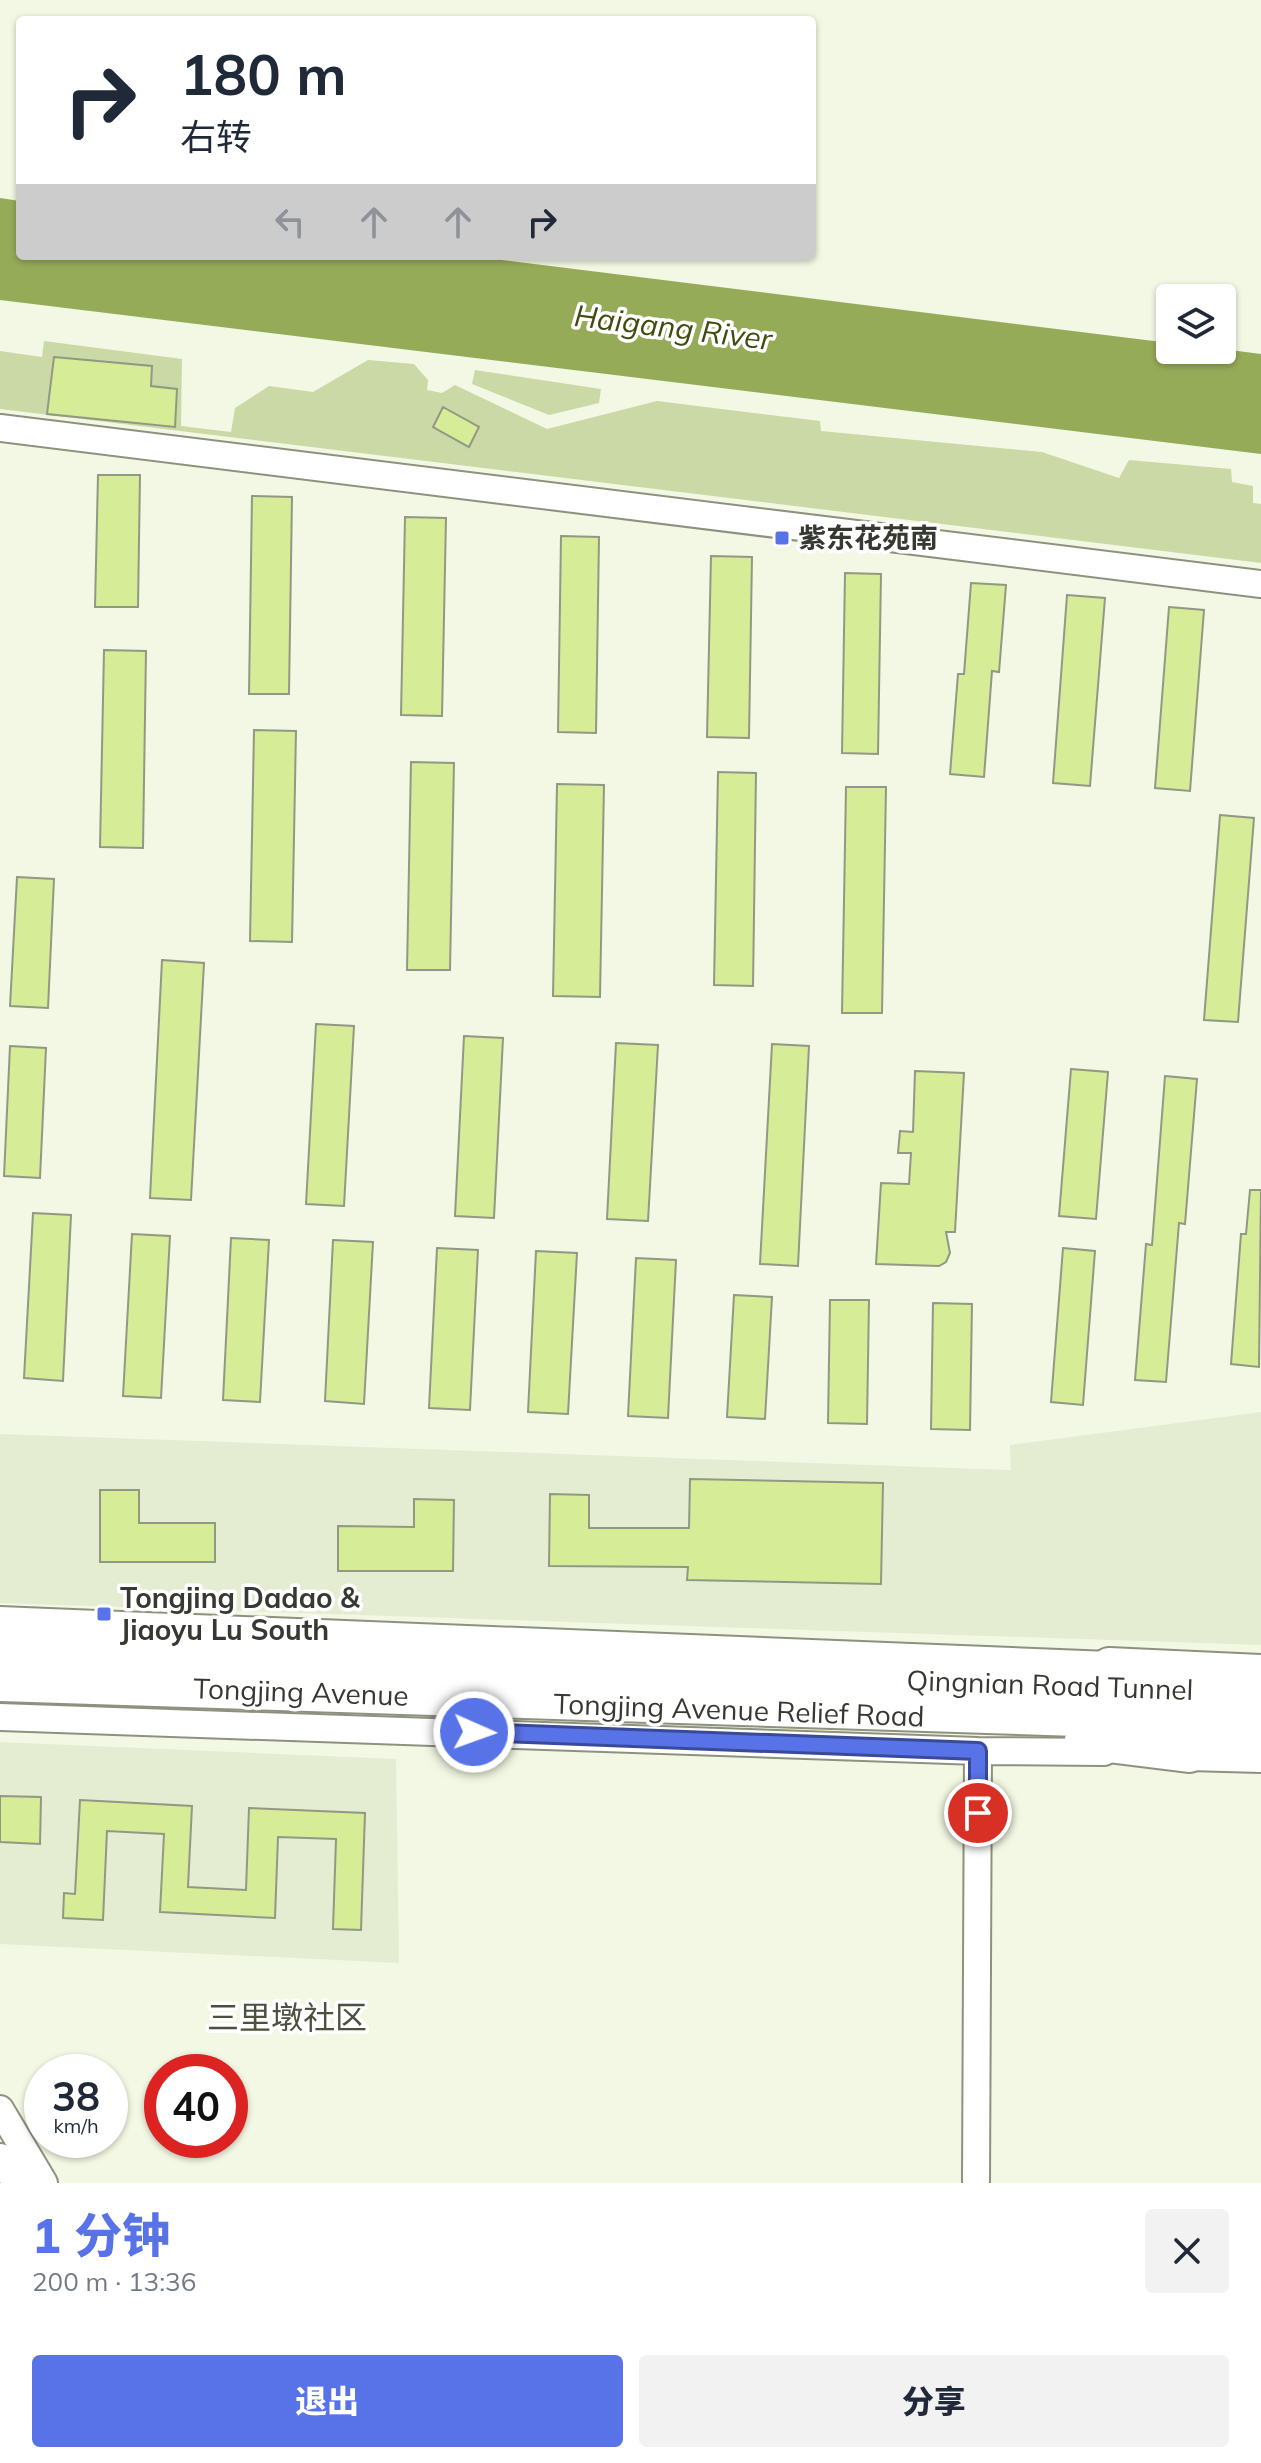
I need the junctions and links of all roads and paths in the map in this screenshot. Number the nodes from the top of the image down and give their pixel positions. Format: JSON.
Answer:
{"nodes":[{"id":1,"x":0,"y":428,"type":"edge"},
{"id":2,"x":1261,"y":584,"type":"edge"},
{"id":3,"x":0,"y":1620,"type":"edge"},
{"id":4,"x":0,"y":1646,"type":"edge"},
{"id":5,"x":1109,"y":1665,"type":"junction"},
{"id":6,"x":1261,"y":1672,"type":"edge"},
{"id":7,"x":0,"y":1682,"type":"edge"},
{"id":8,"x":840,"y":1693,"type":"junction"},
{"id":9,"x":1261,"y":1693,"type":"edge"},
{"id":10,"x":0,"y":1717,"type":"edge"},
{"id":11,"x":1261,"y":1723,"type":"edge"},
{"id":12,"x":978,"y":1751,"type":"junction"},
{"id":13,"x":1189,"y":1753,"type":"junction"},
{"id":14,"x":1261,"y":1755,"type":"edge"},
{"id":15,"x":0,"y":2109,"type":"edge"},
{"id":16,"x":0,"y":2157,"type":"edge"},
{"id":17,"x":16,"y":2183,"type":"edge"},
{"id":18,"x":44,"y":2183,"type":"edge"},
{"id":19,"x":976,"y":2183,"type":"edge"}],
"edges":[{"from":1,"to":2,"type":"street"},
{"from":3,"to":5,"type":"street"},
{"from":4,"to":8,"type":"highway","name":"Tongjing Avenue"},
{"from":5,"to":6,"type":"main road"},
{"from":5,"to":8,"type":"highway"},
{"from":7,"to":8,"type":"highway","name":"Tongjing Avenue"},
{"from":8,"to":9,"type":"highway","name":"Qingnian Road Tunnel"},
{"from":8,"to":11,"type":"highway","name":"Qingnian Road Tunnel"},
{"from":8,"to":13,"type":"highway"},
{"from":10,"to":12,"type":"street","name":"Tongjing Avenue Relief Road"},
{"from":12,"to":13,"type":"street","name":"Tongjing Avenue Relief Road"},
{"from":12,"to":19,"type":"street"},
{"from":13,"to":14,"type":"main road"},
{"from":15,"to":18,"type":"street"},
{"from":16,"to":17,"type":"street"}]}
